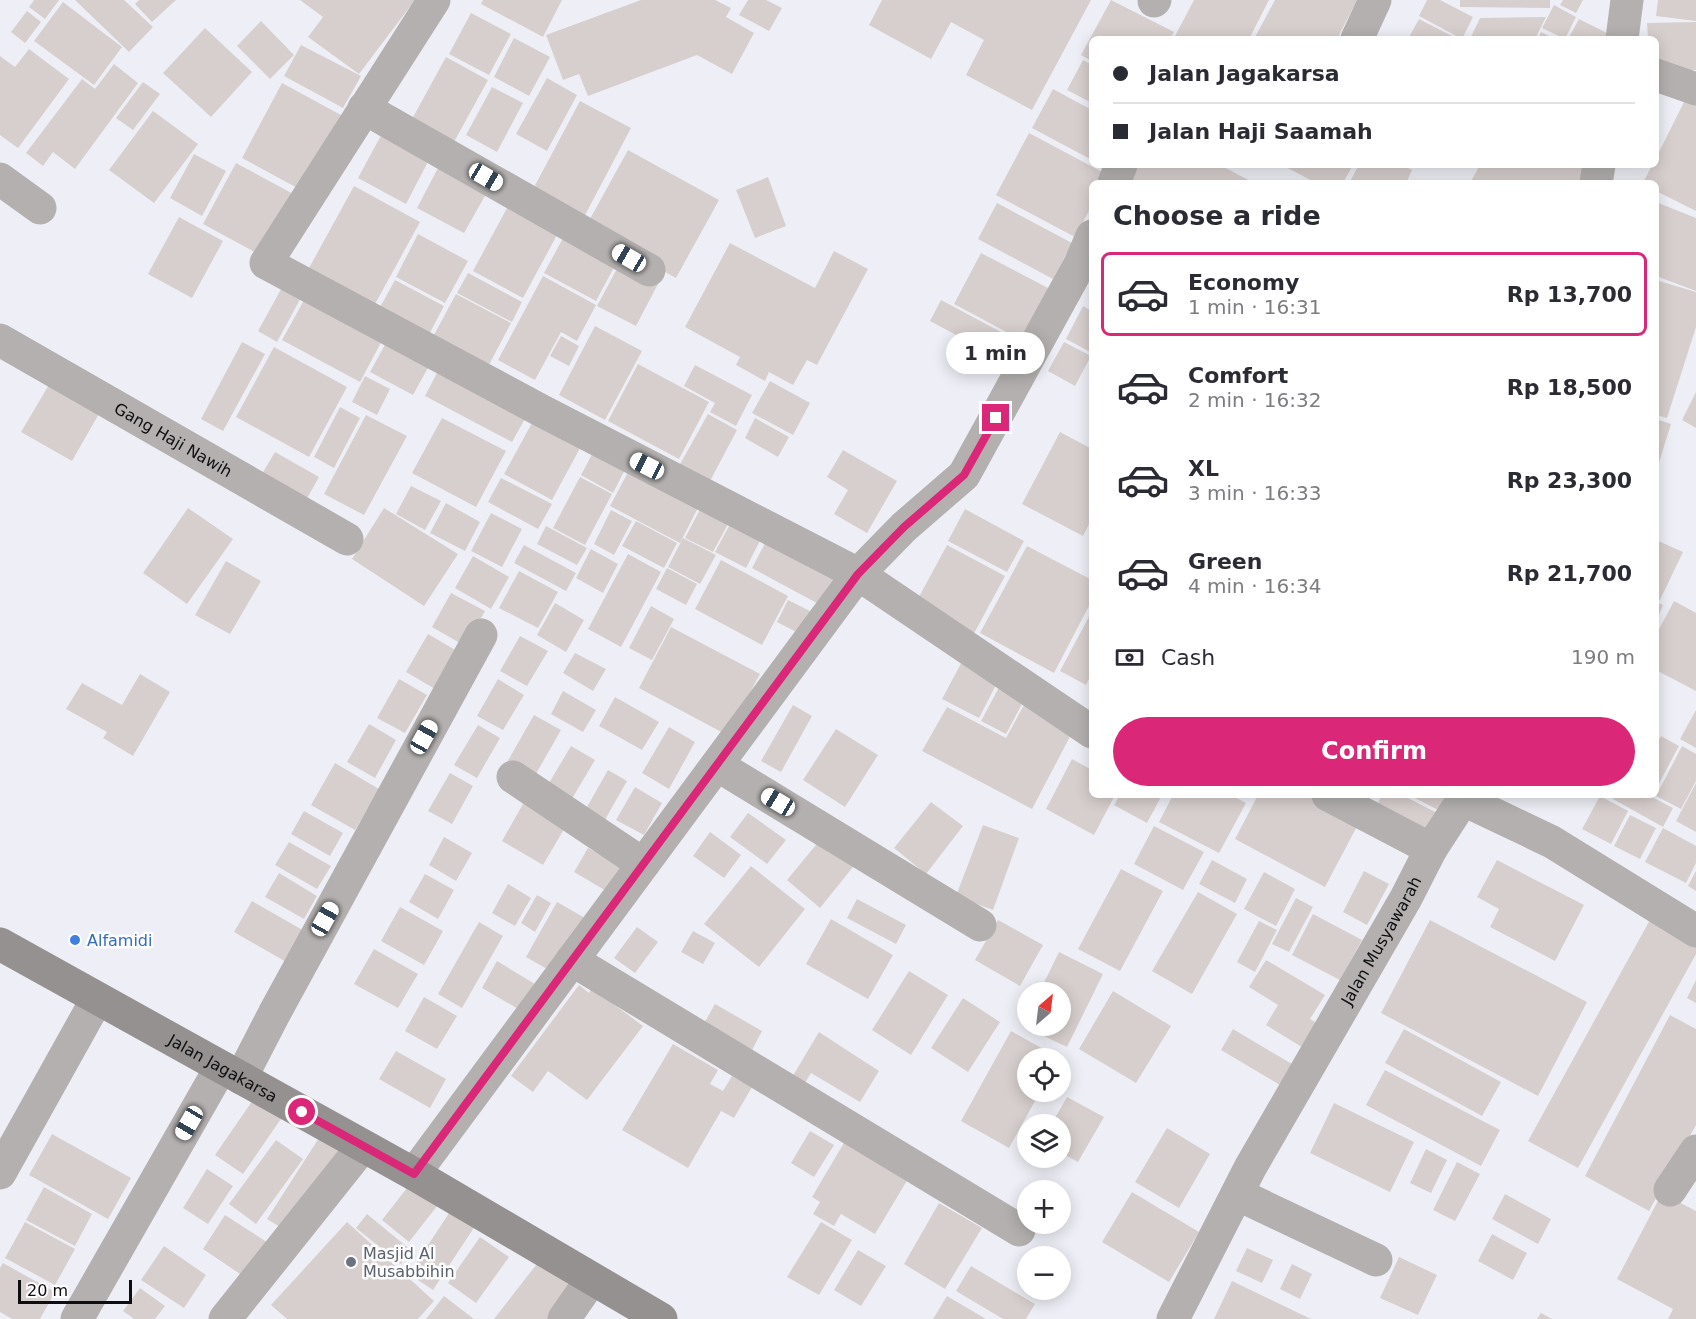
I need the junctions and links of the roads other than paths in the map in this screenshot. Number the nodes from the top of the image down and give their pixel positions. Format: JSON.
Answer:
{"nodes":[{"id":1,"x":434,"y":0,"type":"edge"},
{"id":2,"x":1374,"y":0,"type":"edge"},
{"id":3,"x":1627,"y":0,"type":"edge"},
{"id":4,"x":1358,"y":36,"type":"edge"},
{"id":5,"x":1622,"y":36,"type":"edge"},
{"id":6,"x":1659,"y":76,"type":"edge"},
{"id":7,"x":1696,"y":89,"type":"edge"},
{"id":8,"x":364,"y":108,"type":"junction"},
{"id":9,"x":0,"y":179,"type":"edge"},
{"id":10,"x":40,"y":208,"type":"dead end"},
{"id":11,"x":1089,"y":243,"type":"edge"},
{"id":12,"x":649,"y":270,"type":"dead end"},
{"id":13,"x":0,"y":340,"type":"edge"},
{"id":14,"x":347,"y":539,"type":"dead end"},
{"id":15,"x":858,"y":574,"type":"junction"},
{"id":16,"x":481,"y":635,"type":"dead end"},
{"id":17,"x":1089,"y":730,"type":"edge"},
{"id":18,"x":717,"y":765,"type":"junction"},
{"id":19,"x":513,"y":777,"type":"dead end"},
{"id":20,"x":1334,"y":798,"type":"edge"},
{"id":21,"x":1464,"y":798,"type":"edge"},
{"id":22,"x":1467,"y":798,"type":"edge"},
{"id":23,"x":1431,"y":849,"type":"junction"},
{"id":24,"x":643,"y":864,"type":"junction"},
{"id":25,"x":980,"y":925,"type":"dead end"},
{"id":26,"x":1696,"y":930,"type":"edge"},
{"id":27,"x":0,"y":944,"type":"edge"},
{"id":28,"x":572,"y":960,"type":"junction"},
{"id":29,"x":97,"y":999,"type":"junction"},
{"id":30,"x":231,"y":1073,"type":"junction"},
{"id":31,"x":363,"y":1146,"type":"junction"},
{"id":32,"x":1696,"y":1151,"type":"edge"},
{"id":33,"x":0,"y":1173,"type":"edge"},
{"id":34,"x":414,"y":1174,"type":"junction"},
{"id":35,"x":1670,"y":1190,"type":"dead end"},
{"id":36,"x":1237,"y":1194,"type":"junction"},
{"id":37,"x":1017,"y":1229,"type":"edge"},
{"id":38,"x":1376,"y":1260,"type":"dead end"},
{"id":39,"x":591,"y":1280,"type":"junction"},
{"id":40,"x":77,"y":1319,"type":"edge"},
{"id":41,"x":225,"y":1319,"type":"edge"},
{"id":42,"x":564,"y":1319,"type":"edge"},
{"id":43,"x":661,"y":1319,"type":"edge"},
{"id":44,"x":1173,"y":1319,"type":"edge"}],
"edges":[{"from":1,"to":8,"type":"street"},
{"from":2,"to":4,"type":"street"},
{"from":3,"to":5,"type":"street"},
{"from":6,"to":7,"type":"street"},
{"from":8,"to":12,"type":"street"},
{"from":8,"to":15,"type":"street"},
{"from":9,"to":10,"type":"street"},
{"from":11,"to":15,"type":"street"},
{"from":13,"to":14,"type":"street","name":"Gang Haji Nawih"},
{"from":15,"to":17,"type":"street"},
{"from":15,"to":18,"type":"street"},
{"from":16,"to":30,"type":"street"},
{"from":18,"to":24,"type":"street"},
{"from":18,"to":25,"type":"street"},
{"from":19,"to":24,"type":"street"},
{"from":20,"to":23,"type":"street"},
{"from":21,"to":23,"type":"street","name":"Jalan Musyawarah"},
{"from":22,"to":26,"type":"street","name":"Jalan Musyawarah"},
{"from":23,"to":36,"type":"street","name":"Jalan Musyawarah"},
{"from":24,"to":28,"type":"street"},
{"from":27,"to":29,"type":"main road","name":"Jalan Jagakarsa"},
{"from":28,"to":34,"type":"street"},
{"from":28,"to":37,"type":"street"},
{"from":29,"to":30,"type":"main road","name":"Jalan Jagakarsa"},
{"from":29,"to":33,"type":"street"},
{"from":30,"to":31,"type":"main road","name":"Jalan Jagakarsa"},
{"from":30,"to":40,"type":"street"},
{"from":31,"to":34,"type":"main road","name":"Jalan Jagakarsa"},
{"from":31,"to":41,"type":"street"},
{"from":32,"to":35,"type":"street"},
{"from":34,"to":39,"type":"main road","name":"Jalan Jagakarsa"},
{"from":36,"to":38,"type":"street"},
{"from":36,"to":44,"type":"street","name":"Jalan Musyawarah"},
{"from":39,"to":42,"type":"street"},
{"from":39,"to":43,"type":"main road","name":"Jalan Jagakarsa"}]}
